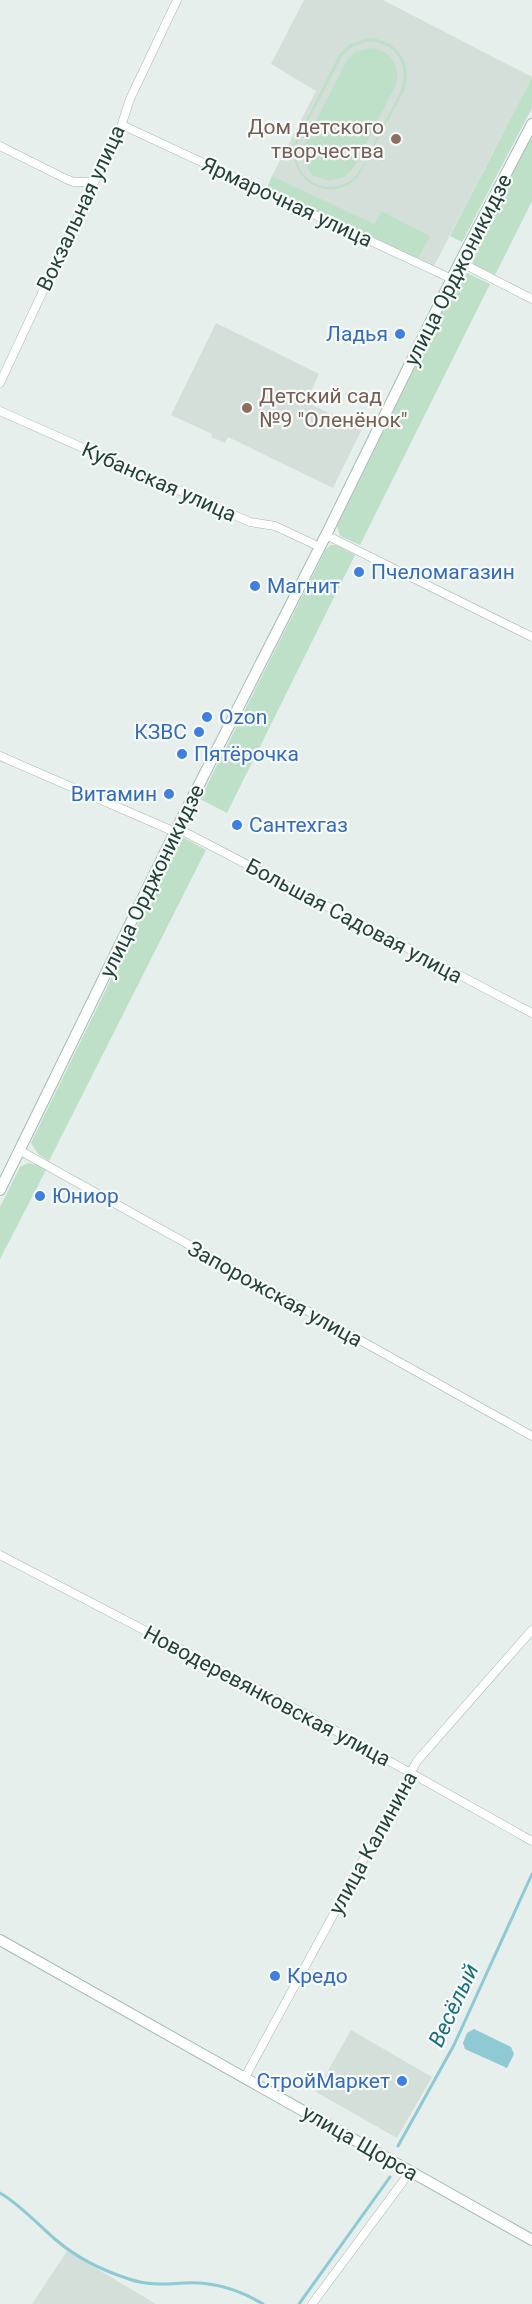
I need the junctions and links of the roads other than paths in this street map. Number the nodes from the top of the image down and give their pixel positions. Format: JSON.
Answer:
{"nodes":[{"id":1,"x":177,"y":0,"type":"edge"},
{"id":2,"x":532,"y":124,"type":"edge"},
{"id":3,"x":122,"y":125,"type":"junction"},
{"id":4,"x":0,"y":146,"type":"edge"},
{"id":5,"x":94,"y":182,"type":"junction"},
{"id":6,"x":460,"y":262,"type":"junction"},
{"id":7,"x":452,"y":279,"type":"junction"},
{"id":8,"x":532,"y":299,"type":"edge"},
{"id":9,"x":0,"y":383,"type":"edge"},
{"id":10,"x":0,"y":411,"type":"edge"},
{"id":11,"x":326,"y":535,"type":"junction"},
{"id":12,"x":320,"y":547,"type":"junction"},
{"id":13,"x":532,"y":637,"type":"edge"},
{"id":14,"x":0,"y":756,"type":"edge"},
{"id":15,"x":176,"y":830,"type":"junction"},
{"id":16,"x":532,"y":1013,"type":"edge"},
{"id":17,"x":20,"y":1150,"type":"junction"},
{"id":18,"x":0,"y":1190,"type":"edge"},
{"id":19,"x":532,"y":1436,"type":"edge"},
{"id":20,"x":0,"y":1555,"type":"edge"},
{"id":21,"x":532,"y":1630,"type":"edge"},
{"id":22,"x":411,"y":1774,"type":"junction"},
{"id":23,"x":532,"y":1841,"type":"edge"},
{"id":24,"x":0,"y":1940,"type":"edge"},
{"id":25,"x":244,"y":2077,"type":"junction"},
{"id":26,"x":410,"y":2172,"type":"junction"},
{"id":27,"x":532,"y":2240,"type":"edge"},
{"id":28,"x":312,"y":2304,"type":"edge"}],
"edges":[{"from":1,"to":3,"type":"street","name":"Вокзальная улица"},
{"from":2,"to":6,"type":"main road","name":"улица Орджоникидзе"},
{"from":3,"to":5,"type":"street","name":"Вокзальная улица"},
{"from":3,"to":7,"type":"street","name":"Ярмарочная улица"},
{"from":4,"to":5,"type":"street"},
{"from":5,"to":9,"type":"street","name":"Вокзальная улица"},
{"from":6,"to":7,"type":"main road","name":"улица Орджоникидзе"},
{"from":6,"to":8,"type":"street"},
{"from":7,"to":11,"type":"main road","name":"улица Орджоникидзе"},
{"from":10,"to":12,"type":"street","name":"Кубанская улица"},
{"from":11,"to":12,"type":"main road","name":"улица Орджоникидзе"},
{"from":11,"to":13,"type":"street"},
{"from":12,"to":15,"type":"main road","name":"улица Орджоникидзе"},
{"from":14,"to":15,"type":"street","name":"Большая Садовая улица"},
{"from":15,"to":16,"type":"street","name":"Большая Садовая улица"},
{"from":15,"to":17,"type":"main road","name":"улица Орджоникидзе"},
{"from":17,"to":18,"type":"main road","name":"улица Орджоникидзе"},
{"from":17,"to":19,"type":"street","name":"Запорожская улица"},
{"from":20,"to":22,"type":"street","name":"Новодеревянковская улица"},
{"from":21,"to":22,"type":"street","name":"улица Калинина"},
{"from":22,"to":23,"type":"street","name":"Новодеревянковская улица"},
{"from":22,"to":25,"type":"street","name":"улица Калинина"},
{"from":24,"to":25,"type":"main road","name":"улица Щорса"},
{"from":25,"to":26,"type":"main road","name":"улица Щорса"},
{"from":26,"to":27,"type":"main road","name":"улица Щорса"},
{"from":26,"to":28,"type":"street"}]}
